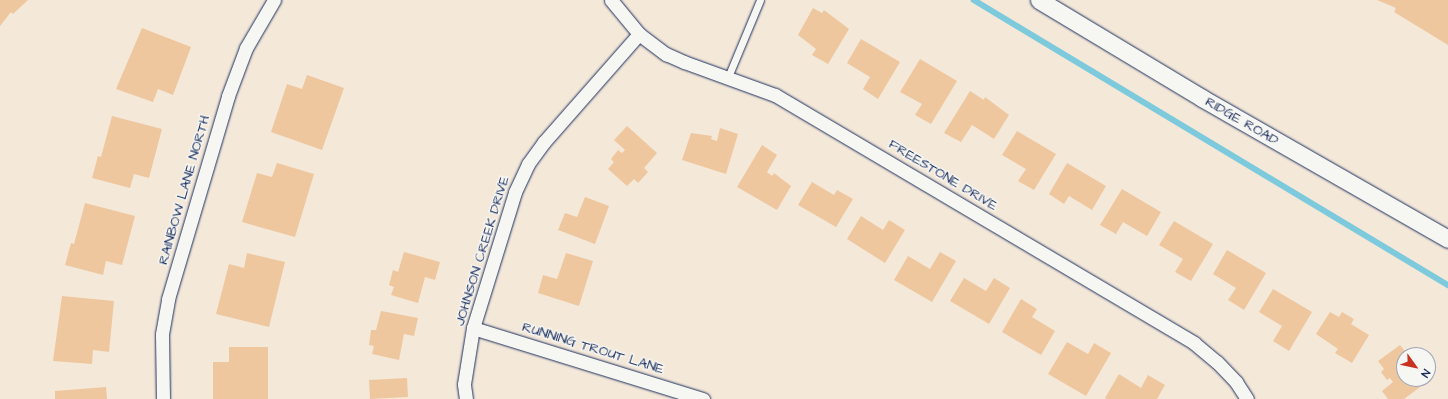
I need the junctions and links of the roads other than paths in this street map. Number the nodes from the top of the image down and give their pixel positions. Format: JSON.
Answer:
{"nodes":[{"id":1,"x":274,"y":0,"type":"edge"},
{"id":2,"x":611,"y":0,"type":"edge"},
{"id":3,"x":760,"y":0,"type":"edge"},
{"id":4,"x":1039,"y":0,"type":"edge"},
{"id":5,"x":638,"y":34,"type":"junction"},
{"id":6,"x":728,"y":77,"type":"junction"},
{"id":7,"x":1448,"y":239,"type":"edge"},
{"id":8,"x":473,"y":328,"type":"junction"},
{"id":9,"x":163,"y":399,"type":"edge"},
{"id":10,"x":466,"y":399,"type":"edge"},
{"id":11,"x":703,"y":399,"type":"edge"},
{"id":12,"x":1247,"y":399,"type":"edge"}],
"edges":[{"from":1,"to":9,"type":"street","name":"RAINBOW LANE NORTH"},
{"from":2,"to":5,"type":"street","name":"FREESTONE DRIVE"},
{"from":3,"to":6,"type":"lane"},
{"from":4,"to":7,"type":"street","name":"RIDGE ROAD"},
{"from":5,"to":6,"type":"street","name":"FREESTONE DRIVE"},
{"from":5,"to":8,"type":"street","name":"JOHNSON CREEK DRIVE"},
{"from":6,"to":12,"type":"street","name":"FREESTONE DRIVE"},
{"from":8,"to":10,"type":"street","name":"JOHNSON CREEK DRIVE"},
{"from":8,"to":11,"type":"street","name":"RUNNING TROUT LANE"}]}
